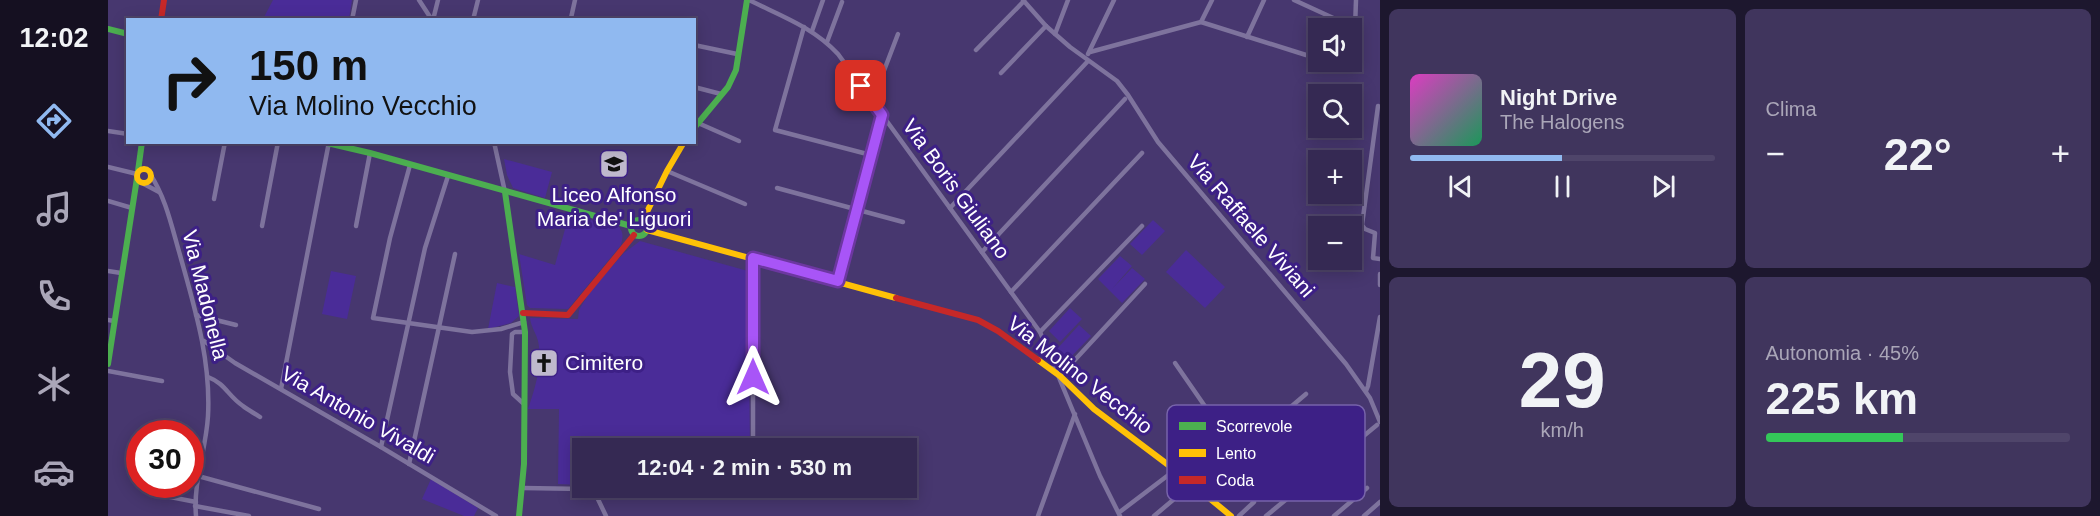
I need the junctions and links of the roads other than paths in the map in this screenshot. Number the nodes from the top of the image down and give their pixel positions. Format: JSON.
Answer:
{"nodes":[{"id":1,"x":164,"y":0,"type":"edge"},
{"id":2,"x":356,"y":0,"type":"edge"},
{"id":3,"x":419,"y":0,"type":"edge"},
{"id":4,"x":438,"y":0,"type":"edge"},
{"id":5,"x":478,"y":0,"type":"edge"},
{"id":6,"x":575,"y":0,"type":"edge"},
{"id":7,"x":748,"y":0,"type":"edge"},
{"id":8,"x":823,"y":0,"type":"edge"},
{"id":9,"x":1024,"y":0,"type":"edge"},
{"id":10,"x":1068,"y":0,"type":"edge"},
{"id":11,"x":1114,"y":0,"type":"edge"},
{"id":12,"x":1212,"y":0,"type":"edge"},
{"id":13,"x":1264,"y":0,"type":"edge"},
{"id":14,"x":1293,"y":0,"type":"edge"},
{"id":15,"x":1356,"y":0,"type":"edge"},
{"id":16,"x":842,"y":2,"type":"dead end"},
{"id":17,"x":161,"y":18,"type":"edge"},
{"id":18,"x":352,"y":18,"type":"edge"},
{"id":19,"x":432,"y":18,"type":"edge"},
{"id":20,"x":434,"y":18,"type":"edge"},
{"id":21,"x":474,"y":18,"type":"edge"},
{"id":22,"x":571,"y":18,"type":"edge"},
{"id":23,"x":1201,"y":22,"type":"junction"},
{"id":24,"x":1046,"y":26,"type":"junction"},
{"id":25,"x":804,"y":27,"type":"junction"},
{"id":26,"x":108,"y":29,"type":"edge"},
{"id":27,"x":812,"y":31,"type":"junction"},
{"id":28,"x":126,"y":34,"type":"edge"},
{"id":29,"x":898,"y":34,"type":"dead end"},
{"id":30,"x":1055,"y":34,"type":"junction"},
{"id":31,"x":1247,"y":37,"type":"junction"},
{"id":32,"x":827,"y":42,"type":"junction"},
{"id":33,"x":696,"y":45,"type":"edge"},
{"id":34,"x":976,"y":50,"type":"dead end"},
{"id":35,"x":1090,"y":52,"type":"junction"},
{"id":36,"x":738,"y":54,"type":"junction"},
{"id":37,"x":1306,"y":55,"type":"dead end"},
{"id":38,"x":1086,"y":59,"type":"junction"},
{"id":39,"x":1001,"y":73,"type":"dead end"},
{"id":40,"x":696,"y":88,"type":"edge"},
{"id":41,"x":721,"y":94,"type":"junction"},
{"id":42,"x":1125,"y":99,"type":"dead end"},
{"id":43,"x":872,"y":102,"type":"junction"},
{"id":44,"x":1378,"y":106,"type":"dead end"},
{"id":45,"x":882,"y":115,"type":"junction"},
{"id":46,"x":696,"y":125,"type":"edge"},
{"id":47,"x":108,"y":131,"type":"edge"},
{"id":48,"x":126,"y":135,"type":"edge"},
{"id":49,"x":739,"y":141,"type":"dead end"},
{"id":50,"x":142,"y":144,"type":"edge"},
{"id":51,"x":225,"y":144,"type":"edge"},
{"id":52,"x":278,"y":144,"type":"edge"},
{"id":53,"x":327,"y":144,"type":"edge"},
{"id":54,"x":331,"y":144,"type":"edge"},
{"id":55,"x":495,"y":144,"type":"edge"},
{"id":56,"x":683,"y":144,"type":"edge"},
{"id":57,"x":141,"y":153,"type":"junction"},
{"id":58,"x":370,"y":153,"type":"junction"},
{"id":59,"x":1142,"y":153,"type":"dead end"},
{"id":60,"x":871,"y":155,"type":"junction"},
{"id":61,"x":410,"y":165,"type":"junction"},
{"id":62,"x":108,"y":167,"type":"edge"},
{"id":63,"x":667,"y":171,"type":"junction"},
{"id":64,"x":150,"y":173,"type":"junction"},
{"id":65,"x":448,"y":176,"type":"junction"},
{"id":66,"x":141,"y":179,"type":"junction"},
{"id":67,"x":777,"y":188,"type":"dead end"},
{"id":68,"x":159,"y":192,"type":"junction"},
{"id":69,"x":505,"y":192,"type":"junction"},
{"id":70,"x":214,"y":199,"type":"dead end"},
{"id":71,"x":133,"y":200,"type":"junction"},
{"id":72,"x":108,"y":201,"type":"edge"},
{"id":73,"x":745,"y":204,"type":"dead end"},
{"id":74,"x":132,"y":208,"type":"junction"},
{"id":75,"x":950,"y":208,"type":"junction"},
{"id":76,"x":856,"y":210,"type":"junction"},
{"id":77,"x":643,"y":220,"type":"junction"},
{"id":78,"x":903,"y":222,"type":"dead end"},
{"id":79,"x":262,"y":226,"type":"dead end"},
{"id":80,"x":356,"y":226,"type":"dead end"},
{"id":81,"x":631,"y":226,"type":"junction"},
{"id":82,"x":1142,"y":226,"type":"dead end"},
{"id":83,"x":647,"y":230,"type":"junction"},
{"id":84,"x":634,"y":235,"type":"junction"},
{"id":85,"x":982,"y":252,"type":"junction"},
{"id":86,"x":455,"y":254,"type":"dead end"},
{"id":87,"x":753,"y":258,"type":"junction"},
{"id":88,"x":1380,"y":259,"type":"edge"},
{"id":89,"x":108,"y":271,"type":"edge"},
{"id":90,"x":122,"y":273,"type":"junction"},
{"id":91,"x":1380,"y":274,"type":"edge"},
{"id":92,"x":838,"y":281,"type":"junction"},
{"id":93,"x":1145,"y":284,"type":"dead end"},
{"id":94,"x":1380,"y":285,"type":"edge"},
{"id":95,"x":1011,"y":292,"type":"junction"},
{"id":96,"x":523,"y":313,"type":"junction"},
{"id":97,"x":196,"y":315,"type":"junction"},
{"id":98,"x":1380,"y":317,"type":"edge"},
{"id":99,"x":111,"y":320,"type":"edge"},
{"id":100,"x":524,"y":322,"type":"junction"},
{"id":101,"x":409,"y":324,"type":"junction"},
{"id":102,"x":236,"y":325,"type":"dead end"},
{"id":103,"x":440,"y":328,"type":"junction"},
{"id":104,"x":525,"y":332,"type":"junction"},
{"id":105,"x":1040,"y":332,"type":"junction"},
{"id":106,"x":204,"y":341,"type":"junction"},
{"id":107,"x":1175,"y":363,"type":"dead end"},
{"id":108,"x":108,"y":364,"type":"edge"},
{"id":109,"x":108,"y":370,"type":"edge"},
{"id":110,"x":1060,"y":376,"type":"junction"},
{"id":111,"x":208,"y":377,"type":"junction"},
{"id":112,"x":162,"y":381,"type":"dead end"},
{"id":113,"x":281,"y":389,"type":"junction"},
{"id":114,"x":1366,"y":391,"type":"junction"},
{"id":115,"x":1306,"y":394,"type":"dead end"},
{"id":116,"x":524,"y":404,"type":"junction"},
{"id":117,"x":1204,"y":405,"type":"edge"},
{"id":118,"x":1293,"y":405,"type":"edge"},
{"id":119,"x":1075,"y":414,"type":"junction"},
{"id":120,"x":260,"y":417,"type":"dead end"},
{"id":121,"x":1378,"y":423,"type":"edge"},
{"id":122,"x":1365,"y":434,"type":"edge"},
{"id":123,"x":753,"y":438,"type":"edge"},
{"id":124,"x":204,"y":442,"type":"edge"},
{"id":125,"x":381,"y":447,"type":"junction"},
{"id":126,"x":410,"y":464,"type":"junction"},
{"id":127,"x":1167,"y":464,"type":"edge"},
{"id":128,"x":1167,"y":475,"type":"edge"},
{"id":129,"x":204,"y":478,"type":"edge"},
{"id":130,"x":523,"y":488,"type":"junction"},
{"id":131,"x":572,"y":489,"type":"edge"},
{"id":132,"x":172,"y":498,"type":"edge"},
{"id":133,"x":196,"y":498,"type":"edge"},
{"id":134,"x":597,"y":498,"type":"edge"},
{"id":135,"x":1174,"y":501,"type":"edge"},
{"id":136,"x":1212,"y":501,"type":"edge"},
{"id":137,"x":1284,"y":501,"type":"edge"},
{"id":138,"x":1352,"y":501,"type":"edge"},
{"id":139,"x":1380,"y":501,"type":"edge"},
{"id":140,"x":1254,"y":502,"type":"dead end"},
{"id":141,"x":195,"y":504,"type":"junction"},
{"id":142,"x":319,"y":509,"type":"dead end"},
{"id":143,"x":1121,"y":513,"type":"edge"},
{"id":144,"x":196,"y":516,"type":"edge"},
{"id":145,"x":249,"y":516,"type":"edge"},
{"id":146,"x":496,"y":516,"type":"edge"},
{"id":147,"x":519,"y":516,"type":"edge"},
{"id":148,"x":606,"y":516,"type":"edge"},
{"id":149,"x":1038,"y":516,"type":"edge"},
{"id":150,"x":1154,"y":516,"type":"edge"},
{"id":151,"x":1231,"y":516,"type":"edge"},
{"id":152,"x":1239,"y":516,"type":"edge"},
{"id":153,"x":1266,"y":516,"type":"edge"},
{"id":154,"x":1335,"y":516,"type":"edge"},
{"id":155,"x":1364,"y":516,"type":"edge"}],
"edges":[{"from":1,"to":17,"type":"street"},
{"from":2,"to":18,"type":"street"},
{"from":3,"to":19,"type":"street"},
{"from":4,"to":20,"type":"street"},
{"from":5,"to":21,"type":"street"},
{"from":6,"to":22,"type":"street"},
{"from":7,"to":25,"type":"street","name":"Via Boris Giuliano"},
{"from":7,"to":36,"type":"street"},
{"from":8,"to":27,"type":"street"},
{"from":9,"to":24,"type":"street","name":"Via Raffaele Viviani"},
{"from":9,"to":34,"type":"street"},
{"from":10,"to":30,"type":"street"},
{"from":11,"to":35,"type":"street"},
{"from":12,"to":23,"type":"street"},
{"from":13,"to":31,"type":"street"},
{"from":14,"to":15,"type":"street"},
{"from":16,"to":32,"type":"street"},
{"from":23,"to":31,"type":"street"},
{"from":23,"to":35,"type":"street"},
{"from":24,"to":30,"type":"street","name":"Via Raffaele Viviani"},
{"from":24,"to":39,"type":"street"},
{"from":25,"to":27,"type":"street","name":"Via Boris Giuliano"},
{"from":25,"to":60,"type":"street"},
{"from":26,"to":28,"type":"street"},
{"from":27,"to":32,"type":"street","name":"Via Boris Giuliano"},
{"from":29,"to":43,"type":"street"},
{"from":30,"to":38,"type":"street","name":"Via Raffaele Viviani"},
{"from":31,"to":37,"type":"street"},
{"from":32,"to":43,"type":"street","name":"Via Boris Giuliano"},
{"from":33,"to":36,"type":"street"},
{"from":35,"to":38,"type":"street"},
{"from":36,"to":41,"type":"street"},
{"from":38,"to":75,"type":"street"},
{"from":38,"to":114,"type":"street","name":"Via Raffaele Viviani"},
{"from":40,"to":41,"type":"street"},
{"from":41,"to":46,"type":"street"},
{"from":42,"to":85,"type":"street"},
{"from":43,"to":45,"type":"street","name":"Via Boris Giuliano"},
{"from":44,"to":88,"type":"street"},
{"from":45,"to":60,"type":"street"},
{"from":45,"to":75,"type":"street","name":"Via Boris Giuliano"},
{"from":46,"to":49,"type":"street"},
{"from":47,"to":48,"type":"street"},
{"from":50,"to":57,"type":"street"},
{"from":51,"to":70,"type":"street"},
{"from":52,"to":79,"type":"street"},
{"from":53,"to":113,"type":"street"},
{"from":54,"to":58,"type":"street"},
{"from":55,"to":69,"type":"street"},
{"from":56,"to":63,"type":"street"},
{"from":57,"to":64,"type":"street"},
{"from":57,"to":66,"type":"street"},
{"from":58,"to":61,"type":"street"},
{"from":58,"to":80,"type":"street"},
{"from":59,"to":95,"type":"street"},
{"from":60,"to":76,"type":"street"},
{"from":61,"to":65,"type":"street"},
{"from":61,"to":101,"type":"street"},
{"from":62,"to":66,"type":"street"},
{"from":63,"to":73,"type":"street"},
{"from":63,"to":77,"type":"street"},
{"from":64,"to":66,"type":"street"},
{"from":64,"to":66,"type":"street"},
{"from":64,"to":68,"type":"street","name":"Via Madonella"},
{"from":65,"to":69,"type":"street"},
{"from":65,"to":101,"type":"street"},
{"from":66,"to":68,"type":"street"},
{"from":66,"to":71,"type":"street"},
{"from":66,"to":71,"type":"street"},
{"from":67,"to":76,"type":"street"},
{"from":68,"to":97,"type":"street","name":"Via Madonella"},
{"from":69,"to":81,"type":"street"},
{"from":69,"to":96,"type":"street"},
{"from":71,"to":74,"type":"street"},
{"from":72,"to":74,"type":"street"},
{"from":74,"to":90,"type":"street"},
{"from":75,"to":85,"type":"street","name":"Via Boris Giuliano"},
{"from":76,"to":78,"type":"street"},
{"from":76,"to":92,"type":"street"},
{"from":77,"to":81,"type":"street"},
{"from":77,"to":83,"type":"street"},
{"from":81,"to":84,"type":"street"},
{"from":82,"to":105,"type":"street"},
{"from":83,"to":84,"type":"street"},
{"from":83,"to":87,"type":"street","name":"Via Molino Vecchio"},
{"from":84,"to":96,"type":"street"},
{"from":85,"to":95,"type":"street","name":"Via Boris Giuliano"},
{"from":86,"to":103,"type":"street"},
{"from":87,"to":92,"type":"street","name":"Via Molino Vecchio"},
{"from":87,"to":123,"type":"street"},
{"from":89,"to":90,"type":"street"},
{"from":90,"to":99,"type":"street"},
{"from":91,"to":94,"type":"street"},
{"from":92,"to":110,"type":"street","name":"Via Molino Vecchio"},
{"from":93,"to":110,"type":"street"},
{"from":95,"to":105,"type":"street","name":"Via Boris Giuliano"},
{"from":96,"to":100,"type":"street"},
{"from":97,"to":102,"type":"street"},
{"from":97,"to":106,"type":"street","name":"Via Madonella"},
{"from":98,"to":114,"type":"street"},
{"from":99,"to":108,"type":"street"},
{"from":100,"to":103,"type":"street"},
{"from":100,"to":104,"type":"street"},
{"from":101,"to":103,"type":"street"},
{"from":101,"to":125,"type":"street"},
{"from":103,"to":126,"type":"street"},
{"from":104,"to":116,"type":"street"},
{"from":104,"to":116,"type":"street"},
{"from":105,"to":110,"type":"street","name":"Via Boris Giuliano"},
{"from":106,"to":111,"type":"street","name":"Via Madonella"},
{"from":106,"to":113,"type":"street","name":"Via Antonio Vivaldi"},
{"from":107,"to":117,"type":"street"},
{"from":109,"to":112,"type":"street"},
{"from":110,"to":119,"type":"street","name":"Via Boris Giuliano"},
{"from":110,"to":127,"type":"street","name":"Via Molino Vecchio"},
{"from":111,"to":120,"type":"street"},
{"from":111,"to":124,"type":"street","name":"Via Madonella"},
{"from":113,"to":125,"type":"street","name":"Via Antonio Vivaldi"},
{"from":114,"to":121,"type":"street","name":"Via Raffaele Viviani"},
{"from":115,"to":118,"type":"street"},
{"from":116,"to":130,"type":"street"},
{"from":119,"to":143,"type":"street","name":"Via Boris Giuliano"},
{"from":119,"to":149,"type":"street"},
{"from":121,"to":122,"type":"street"},
{"from":125,"to":126,"type":"street","name":"Via Antonio Vivaldi"},
{"from":126,"to":146,"type":"street","name":"Via Antonio Vivaldi"},
{"from":128,"to":143,"type":"street"},
{"from":129,"to":142,"type":"street"},
{"from":130,"to":131,"type":"street"},
{"from":130,"to":147,"type":"street"},
{"from":132,"to":141,"type":"street"},
{"from":133,"to":141,"type":"street","name":"Via Madonella"},
{"from":134,"to":148,"type":"street"},
{"from":135,"to":150,"type":"street"},
{"from":136,"to":151,"type":"street","name":"Via Molino Vecchio"},
{"from":137,"to":153,"type":"street"},
{"from":138,"to":154,"type":"street"},
{"from":139,"to":155,"type":"street"},
{"from":140,"to":152,"type":"street"},
{"from":141,"to":144,"type":"street","name":"Via Madonella"},
{"from":141,"to":145,"type":"street"}]}
